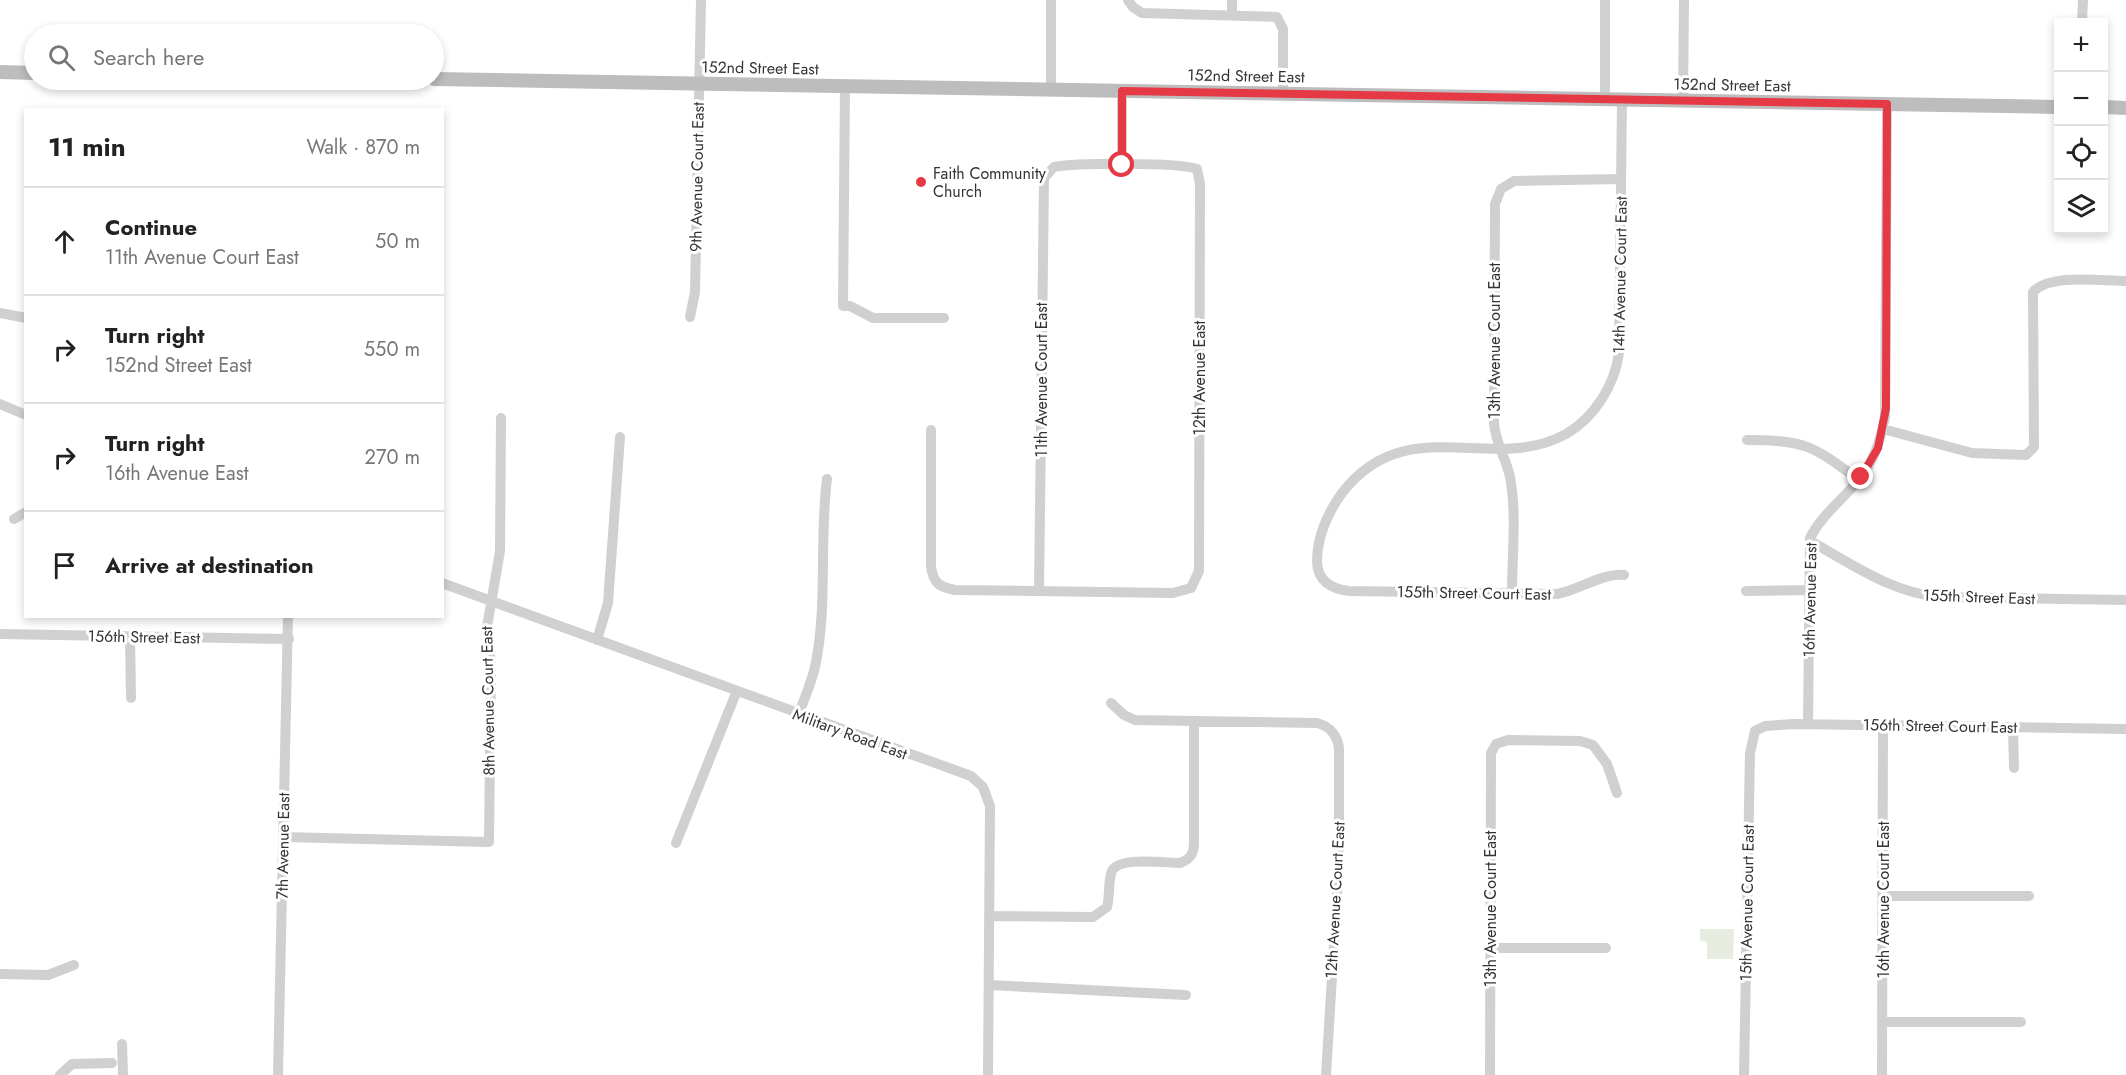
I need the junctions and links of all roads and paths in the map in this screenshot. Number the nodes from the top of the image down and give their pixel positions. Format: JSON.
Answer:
{"nodes":[{"id":1,"x":701,"y":0,"type":"edge"},
{"id":2,"x":1051,"y":0,"type":"edge"},
{"id":3,"x":1128,"y":0,"type":"edge"},
{"id":4,"x":1232,"y":0,"type":"edge"},
{"id":5,"x":1605,"y":0,"type":"edge"},
{"id":6,"x":1684,"y":0,"type":"edge"},
{"id":7,"x":2083,"y":0,"type":"edge"},
{"id":8,"x":1232,"y":14,"type":"junction"},
{"id":9,"x":2082,"y":18,"type":"edge"},
{"id":10,"x":0,"y":72,"type":"edge"},
{"id":11,"x":24,"y":73,"type":"edge"},
{"id":12,"x":444,"y":79,"type":"edge"},
{"id":13,"x":698,"y":84,"type":"junction"},
{"id":14,"x":845,"y":86,"type":"junction"},
{"id":15,"x":1051,"y":89,"type":"junction"},
{"id":16,"x":1122,"y":91,"type":"junction"},
{"id":17,"x":1283,"y":93,"type":"junction"},
{"id":18,"x":1605,"y":99,"type":"junction"},
{"id":19,"x":1622,"y":100,"type":"junction"},
{"id":20,"x":1683,"y":100,"type":"junction"},
{"id":21,"x":1887,"y":104,"type":"junction"},
{"id":22,"x":2054,"y":107,"type":"edge"},
{"id":23,"x":2108,"y":108,"type":"edge"},
{"id":24,"x":2126,"y":108,"type":"edge"},
{"id":25,"x":1122,"y":165,"type":"junction"},
{"id":26,"x":1621,"y":179,"type":"junction"},
{"id":27,"x":2126,"y":281,"type":"edge"},
{"id":28,"x":0,"y":314,"type":"edge"},
{"id":29,"x":690,"y":317,"type":"dead end"},
{"id":30,"x":24,"y":318,"type":"edge"},
{"id":31,"x":944,"y":318,"type":"dead end"},
{"id":32,"x":0,"y":404,"type":"edge"},
{"id":33,"x":24,"y":414,"type":"edge"},
{"id":34,"x":501,"y":418,"type":"dead end"},
{"id":35,"x":1883,"y":429,"type":"junction"},
{"id":36,"x":931,"y":430,"type":"dead end"},
{"id":37,"x":620,"y":437,"type":"dead end"},
{"id":38,"x":1747,"y":440,"type":"dead end"},
{"id":39,"x":1500,"y":447,"type":"junction"},
{"id":40,"x":827,"y":479,"type":"dead end"},
{"id":41,"x":1859,"y":480,"type":"junction"},
{"id":42,"x":24,"y":513,"type":"edge"},
{"id":43,"x":14,"y":519,"type":"dead end"},
{"id":44,"x":1810,"y":541,"type":"junction"},
{"id":45,"x":1624,"y":575,"type":"dead end"},
{"id":46,"x":1323,"y":581,"type":"joint"},
{"id":47,"x":444,"y":585,"type":"edge"},
{"id":48,"x":1039,"y":591,"type":"junction"},
{"id":49,"x":1746,"y":591,"type":"dead end"},
{"id":50,"x":1809,"y":591,"type":"junction"},
{"id":51,"x":1512,"y":593,"type":"junction"},
{"id":52,"x":2126,"y":600,"type":"edge"},
{"id":53,"x":491,"y":602,"type":"junction"},
{"id":54,"x":288,"y":618,"type":"edge"},
{"id":55,"x":0,"y":634,"type":"edge"},
{"id":56,"x":130,"y":637,"type":"junction"},
{"id":57,"x":288,"y":639,"type":"junction"},
{"id":58,"x":597,"y":640,"type":"junction"},
{"id":59,"x":736,"y":693,"type":"junction"},
{"id":60,"x":131,"y":698,"type":"dead end"},
{"id":61,"x":1111,"y":703,"type":"dead end"},
{"id":62,"x":798,"y":715,"type":"junction"},
{"id":63,"x":1194,"y":721,"type":"junction"},
{"id":64,"x":1809,"y":724,"type":"junction"},
{"id":65,"x":1883,"y":725,"type":"junction"},
{"id":66,"x":2013,"y":727,"type":"junction"},
{"id":67,"x":2126,"y":729,"type":"edge"},
{"id":68,"x":1755,"y":731,"type":"joint"},
{"id":69,"x":2014,"y":768,"type":"dead end"},
{"id":70,"x":1617,"y":792,"type":"dead end"},
{"id":71,"x":283,"y":837,"type":"junction"},
{"id":72,"x":676,"y":843,"type":"dead end"},
{"id":73,"x":1883,"y":896,"type":"junction"},
{"id":74,"x":2029,"y":896,"type":"dead end"},
{"id":75,"x":990,"y":916,"type":"junction"},
{"id":76,"x":1490,"y":948,"type":"junction"},
{"id":77,"x":1606,"y":948,"type":"dead end"},
{"id":78,"x":74,"y":965,"type":"dead end"},
{"id":79,"x":0,"y":974,"type":"edge"},
{"id":80,"x":989,"y":985,"type":"junction"},
{"id":81,"x":1185,"y":995,"type":"dead end"},
{"id":82,"x":1882,"y":1022,"type":"junction"},
{"id":83,"x":2021,"y":1022,"type":"dead end"},
{"id":84,"x":122,"y":1044,"type":"dead end"},
{"id":85,"x":112,"y":1063,"type":"dead end"},
{"id":86,"x":60,"y":1075,"type":"edge"},
{"id":87,"x":123,"y":1075,"type":"edge"},
{"id":88,"x":278,"y":1075,"type":"edge"},
{"id":89,"x":988,"y":1075,"type":"edge"},
{"id":90,"x":1326,"y":1075,"type":"edge"},
{"id":91,"x":1490,"y":1075,"type":"edge"},
{"id":92,"x":1744,"y":1075,"type":"edge"},
{"id":93,"x":1882,"y":1075,"type":"edge"}],
"edges":[{"from":1,"to":13,"type":"street","name":"9th Avenue Court East"},
{"from":2,"to":15,"type":"street"},
{"from":3,"to":8,"type":"street"},
{"from":4,"to":8,"type":"street"},
{"from":5,"to":18,"type":"street"},
{"from":6,"to":20,"type":"street"},
{"from":7,"to":9,"type":"street"},
{"from":8,"to":17,"type":"street"},
{"from":10,"to":11,"type":"main road"},
{"from":12,"to":13,"type":"main road","name":"152nd Street East"},
{"from":13,"to":14,"type":"main road","name":"152nd Street East"},
{"from":13,"to":29,"type":"street","name":"9th Avenue Court East"},
{"from":14,"to":15,"type":"main road","name":"152nd Street East"},
{"from":14,"to":31,"type":"street"},
{"from":15,"to":16,"type":"main road","name":"152nd Street East"},
{"from":16,"to":17,"type":"main road","name":"152nd Street East"},
{"from":16,"to":25,"type":"street"},
{"from":17,"to":18,"type":"main road","name":"152nd Street East"},
{"from":18,"to":19,"type":"main road","name":"152nd Street East"},
{"from":19,"to":20,"type":"main road","name":"152nd Street East"},
{"from":19,"to":26,"type":"street","name":"14th Avenue Court East"},
{"from":20,"to":21,"type":"main road","name":"152nd Street East"},
{"from":21,"to":22,"type":"main road","name":"152nd Street East"},
{"from":21,"to":35,"type":"street","name":"16th Avenue East"},
{"from":23,"to":24,"type":"main road"},
{"from":25,"to":48,"type":"street","name":"11th Avenue Court East"},
{"from":25,"to":48,"type":"street","name":"12th Avenue East"},
{"from":26,"to":39,"type":"street","name":"14th Avenue Court East"},
{"from":26,"to":39,"type":"street","name":"13th Avenue Court East"},
{"from":27,"to":35,"type":"street"},
{"from":28,"to":30,"type":"street"},
{"from":32,"to":33,"type":"street"},
{"from":34,"to":53,"type":"street","name":"8th Avenue Court East"},
{"from":35,"to":41,"type":"street","name":"16th Avenue East"},
{"from":36,"to":48,"type":"street"},
{"from":37,"to":58,"type":"street"},
{"from":38,"to":41,"type":"street"},
{"from":39,"to":46,"type":"street","name":"14th Avenue Court East"},
{"from":39,"to":51,"type":"street","name":"13th Avenue Court East"},
{"from":40,"to":62,"type":"street"},
{"from":41,"to":44,"type":"street","name":"16th Avenue East"},
{"from":42,"to":43,"type":"street"},
{"from":44,"to":50,"type":"street","name":"16th Avenue East"},
{"from":44,"to":52,"type":"street","name":"155th Street East"},
{"from":45,"to":51,"type":"street","name":"155th Street Court East"},
{"from":46,"to":51,"type":"street","name":"155th Street Court East"},
{"from":47,"to":53,"type":"street","name":"Military Road East"},
{"from":49,"to":50,"type":"street"},
{"from":50,"to":64,"type":"street","name":"16th Avenue East"},
{"from":53,"to":58,"type":"street","name":"Military Road East"},
{"from":53,"to":71,"type":"street","name":"8th Avenue Court East"},
{"from":54,"to":57,"type":"street","name":"7th Avenue East"},
{"from":55,"to":56,"type":"street","name":"156th Street East"},
{"from":56,"to":57,"type":"street","name":"156th Street East"},
{"from":56,"to":60,"type":"street"},
{"from":57,"to":71,"type":"street","name":"7th Avenue East"},
{"from":58,"to":59,"type":"street","name":"Military Road East"},
{"from":59,"to":62,"type":"street","name":"Military Road East"},
{"from":59,"to":72,"type":"street"},
{"from":61,"to":63,"type":"street"},
{"from":62,"to":75,"type":"street","name":"Military Road East"},
{"from":63,"to":75,"type":"street"},
{"from":63,"to":90,"type":"street","name":"12th Avenue Court East"},
{"from":64,"to":65,"type":"street","name":"156th Street Court East"},
{"from":64,"to":68,"type":"street","name":"156th Street Court East"},
{"from":65,"to":66,"type":"street","name":"156th Street Court East"},
{"from":65,"to":73,"type":"street","name":"16th Avenue Court East"},
{"from":66,"to":67,"type":"street","name":"156th Street Court East"},
{"from":66,"to":69,"type":"street"},
{"from":68,"to":92,"type":"street","name":"15th Avenue Court East"},
{"from":70,"to":76,"type":"street","name":"13th Avenue Court East"},
{"from":71,"to":88,"type":"street","name":"7th Avenue East"},
{"from":73,"to":74,"type":"street"},
{"from":73,"to":82,"type":"street","name":"16th Avenue Court East"},
{"from":75,"to":80,"type":"street","name":"Military Road East"},
{"from":76,"to":77,"type":"street"},
{"from":76,"to":91,"type":"street","name":"13th Avenue Court East"},
{"from":78,"to":79,"type":"street"},
{"from":80,"to":81,"type":"street"},
{"from":80,"to":89,"type":"street","name":"Military Road East"},
{"from":82,"to":83,"type":"street"},
{"from":82,"to":93,"type":"street","name":"16th Avenue Court East"},
{"from":84,"to":87,"type":"street"},
{"from":85,"to":86,"type":"street"}]}
